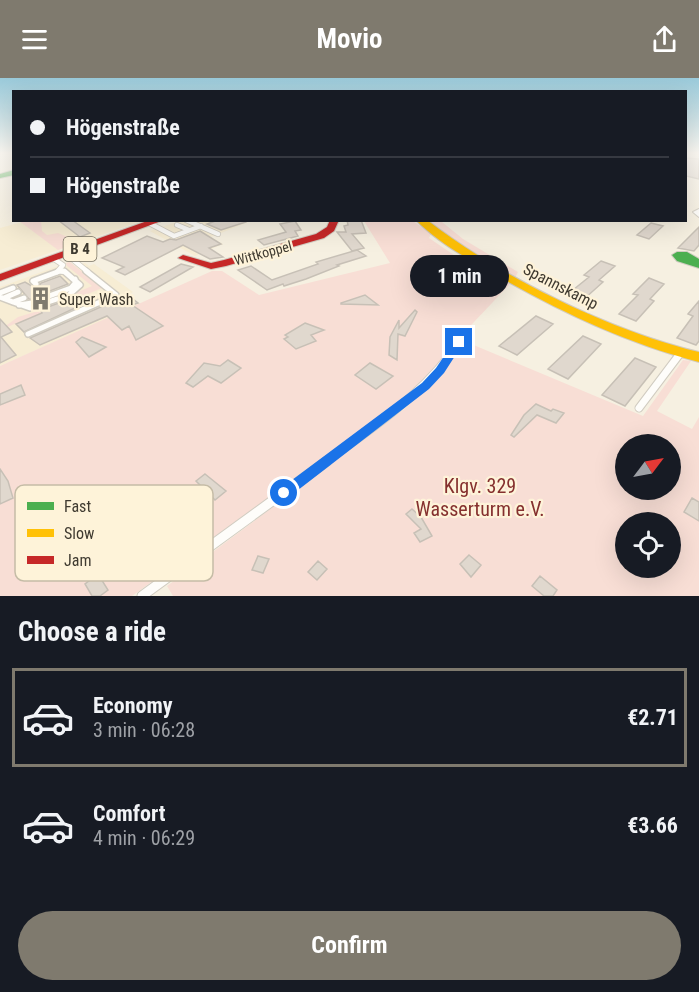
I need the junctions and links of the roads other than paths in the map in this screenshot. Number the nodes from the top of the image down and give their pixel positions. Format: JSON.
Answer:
{"nodes":[{"id":1,"x":156,"y":222,"type":"edge"},
{"id":2,"x":191,"y":222,"type":"edge"},
{"id":3,"x":334,"y":222,"type":"edge"},
{"id":4,"x":423,"y":222,"type":"edge"},
{"id":5,"x":177,"y":225,"type":"dead end"},
{"id":6,"x":201,"y":226,"type":"junction"},
{"id":7,"x":189,"y":230,"type":"junction"},
{"id":8,"x":218,"y":234,"type":"dead end"},
{"id":9,"x":183,"y":258,"type":"dead end"},
{"id":10,"x":60,"y":261,"type":"junction"},
{"id":11,"x":0,"y":278,"type":"edge"},
{"id":12,"x":75,"y":279,"type":"junction"},
{"id":13,"x":27,"y":283,"type":"dead end"},
{"id":14,"x":16,"y":290,"type":"dead end"},
{"id":15,"x":70,"y":294,"type":"dead end"},
{"id":16,"x":1,"y":296,"type":"edge"},
{"id":17,"x":49,"y":296,"type":"dead end"},
{"id":18,"x":24,"y":298,"type":"dead end"},
{"id":19,"x":57,"y":298,"type":"dead end"},
{"id":20,"x":15,"y":303,"type":"junction"},
{"id":21,"x":32,"y":303,"type":"dead end"},
{"id":22,"x":28,"y":334,"type":"dead end"},
{"id":23,"x":459,"y":342,"type":"dead end"},
{"id":24,"x":680,"y":353,"type":"junction"},
{"id":25,"x":699,"y":357,"type":"edge"},
{"id":26,"x":639,"y":408,"type":"dead end"},
{"id":27,"x":213,"y":544,"type":"edge"},
{"id":28,"x":163,"y":581,"type":"edge"},
{"id":29,"x":142,"y":596,"type":"edge"}],
"edges":[{"from":1,"to":7,"type":"lane"},
{"from":1,"to":10,"type":"street","number":"B 4"},
{"from":2,"to":6,"type":"lane"},
{"from":3,"to":9,"type":"street","name":"Wittkoppel"},
{"from":4,"to":24,"type":"street","name":"Spannskamp"},
{"from":5,"to":7,"type":"lane"},
{"from":6,"to":7,"type":"lane"},
{"from":6,"to":8,"type":"lane"},
{"from":10,"to":11,"type":"street","number":"B 4"},
{"from":10,"to":12,"type":"lane"},
{"from":10,"to":13,"type":"lane"},
{"from":10,"to":22,"type":"lane"},
{"from":12,"to":15,"type":"lane"},
{"from":12,"to":17,"type":"lane"},
{"from":14,"to":16,"type":"lane"},
{"from":16,"to":20,"type":"lane"},
{"from":18,"to":20,"type":"lane"},
{"from":19,"to":20,"type":"lane"},
{"from":20,"to":21,"type":"lane"},
{"from":23,"to":27,"type":"lane"},
{"from":24,"to":25,"type":"street","name":"Spannskamp"},
{"from":24,"to":26,"type":"lane"},
{"from":28,"to":29,"type":"lane"}]}
